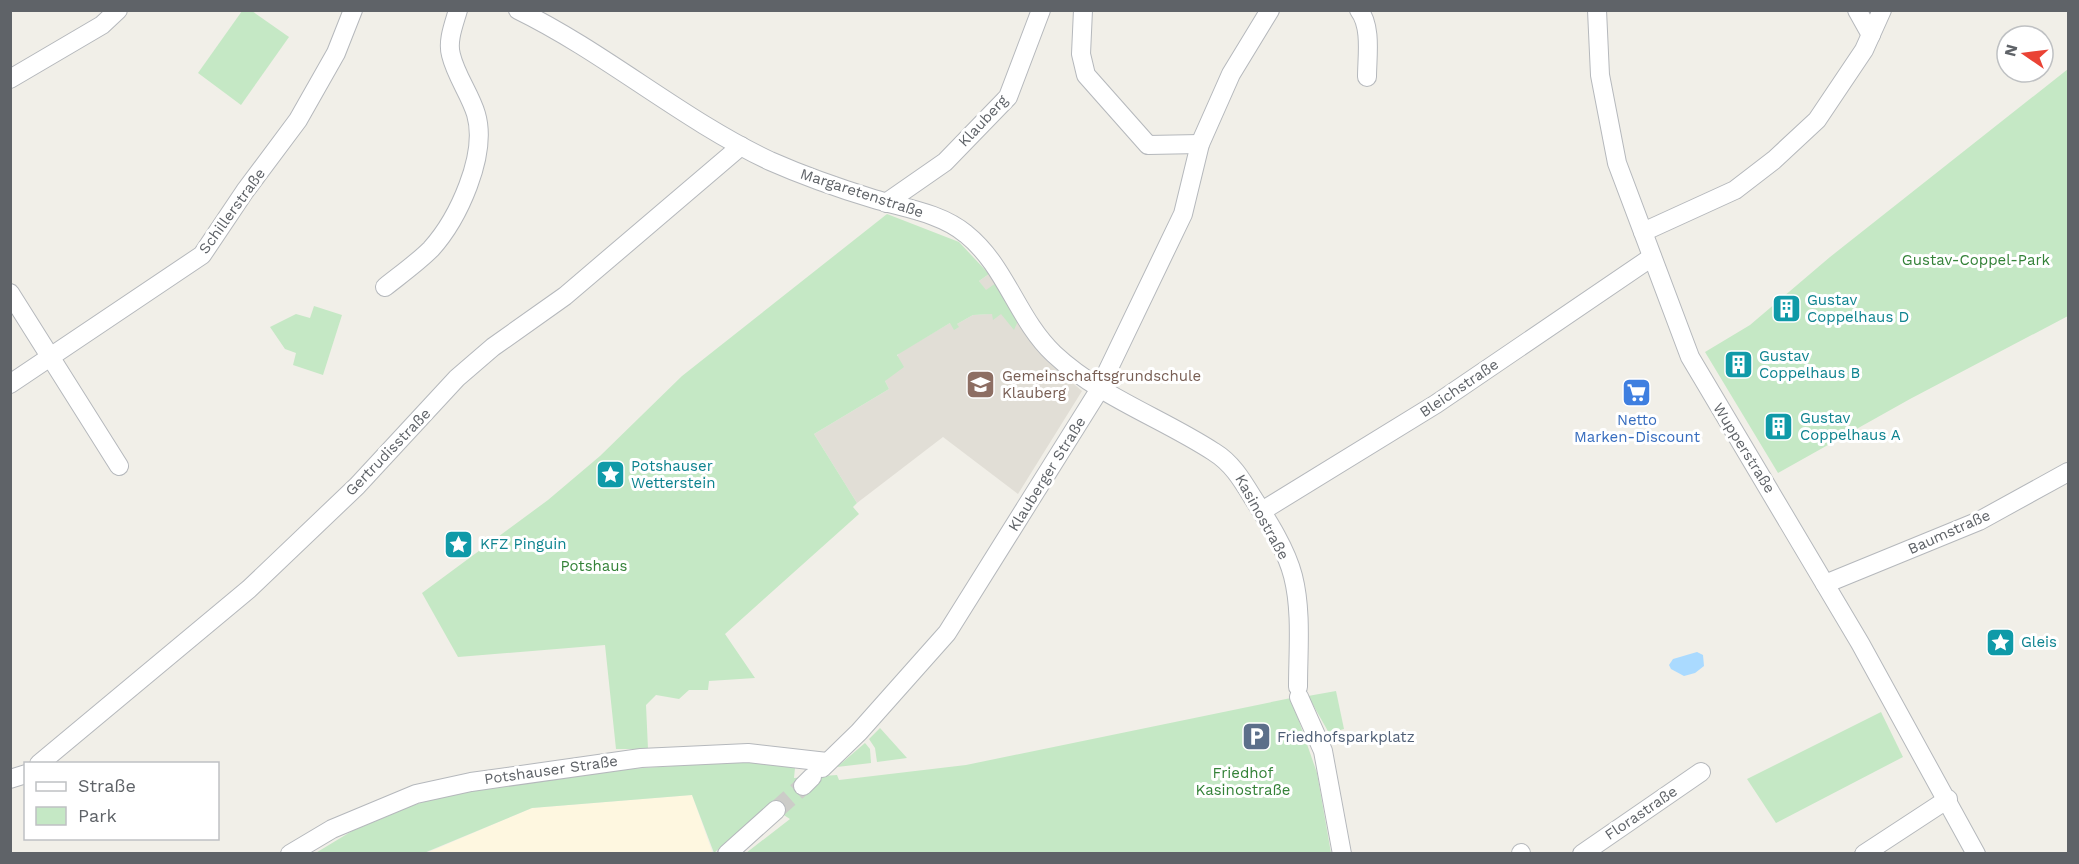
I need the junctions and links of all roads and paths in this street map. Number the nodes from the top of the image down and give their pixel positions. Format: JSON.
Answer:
{"nodes":[{"id":1,"x":118,"y":10,"type":"edge"},
{"id":2,"x":353,"y":10,"type":"edge"},
{"id":3,"x":458,"y":10,"type":"edge"},
{"id":4,"x":518,"y":10,"type":"edge"},
{"id":5,"x":1041,"y":10,"type":"edge"},
{"id":6,"x":1083,"y":10,"type":"edge"},
{"id":7,"x":1270,"y":10,"type":"edge"},
{"id":8,"x":1359,"y":10,"type":"edge"},
{"id":9,"x":1598,"y":10,"type":"edge"},
{"id":10,"x":1857,"y":10,"type":"edge"},
{"id":11,"x":1882,"y":10,"type":"edge"},
{"id":12,"x":1871,"y":35,"type":"junction"},
{"id":13,"x":1367,"y":77,"type":"dead end"},
{"id":14,"x":10,"y":79,"type":"edge"},
{"id":15,"x":1200,"y":144,"type":"junction"},
{"id":16,"x":741,"y":146,"type":"junction"},
{"id":17,"x":886,"y":203,"type":"junction"},
{"id":18,"x":1643,"y":232,"type":"junction"},
{"id":19,"x":1652,"y":257,"type":"junction"},
{"id":20,"x":385,"y":287,"type":"dead end"},
{"id":21,"x":10,"y":293,"type":"edge"},
{"id":22,"x":51,"y":356,"type":"junction"},
{"id":23,"x":10,"y":384,"type":"edge"},
{"id":24,"x":1100,"y":388,"type":"junction"},
{"id":25,"x":119,"y":466,"type":"dead end"},
{"id":26,"x":2068,"y":472,"type":"edge"},
{"id":27,"x":1262,"y":511,"type":"junction"},
{"id":28,"x":1825,"y":584,"type":"junction"},
{"id":29,"x":41,"y":762,"type":"edge"},
{"id":30,"x":1701,"y":772,"type":"dead end"},
{"id":31,"x":816,"y":773,"type":"joint"},
{"id":32,"x":1948,"y":799,"type":"junction"},
{"id":33,"x":776,"y":810,"type":"tunnel mouth"},
{"id":34,"x":290,"y":854,"type":"edge"},
{"id":35,"x":727,"y":854,"type":"edge"},
{"id":36,"x":1342,"y":854,"type":"edge"},
{"id":37,"x":1582,"y":854,"type":"edge"},
{"id":38,"x":1864,"y":854,"type":"edge"},
{"id":39,"x":1976,"y":854,"type":"edge"}],
"edges":[{"from":1,"to":14,"type":"street"},
{"from":2,"to":22,"type":"street","name":"Schillerstraße"},
{"from":3,"to":20,"type":"street"},
{"from":4,"to":16,"type":"street","name":"Margaretenstraße"},
{"from":5,"to":17,"type":"street","name":"Klauberg"},
{"from":6,"to":15,"type":"street"},
{"from":7,"to":15,"type":"street","name":"Klauberger Straße"},
{"from":8,"to":13,"type":"street"},
{"from":9,"to":18,"type":"street","name":"Wupperstraße"},
{"from":10,"to":12,"type":"street"},
{"from":11,"to":12,"type":"street"},
{"from":12,"to":18,"type":"street"},
{"from":15,"to":24,"type":"street","name":"Klauberger Straße"},
{"from":16,"to":17,"type":"street","name":"Margaretenstraße"},
{"from":16,"to":29,"type":"street","name":"Gertrudisstraße"},
{"from":17,"to":24,"type":"street","name":"Margaretenstraße"},
{"from":18,"to":19,"type":"street","name":"Wupperstraße"},
{"from":19,"to":27,"type":"street","name":"Bleichstraße"},
{"from":19,"to":28,"type":"street","name":"Wupperstraße"},
{"from":21,"to":22,"type":"street"},
{"from":22,"to":23,"type":"street","name":"Schillerstraße"},
{"from":22,"to":25,"type":"street"},
{"from":24,"to":27,"type":"street","name":"Kasinostraße"},
{"from":24,"to":31,"type":"street","name":"Klauberger Straße"},
{"from":26,"to":28,"type":"street","name":"Baumstraße"},
{"from":27,"to":36,"type":"street","name":"Kasinostraße"},
{"from":28,"to":32,"type":"street","name":"Wupperstraße"},
{"from":30,"to":37,"type":"street","name":"Florastraße"},
{"from":31,"to":34,"type":"street","name":"Potshauser Straße"},
{"from":32,"to":38,"type":"street"},
{"from":32,"to":39,"type":"street","name":"Wupperstraße"},
{"from":33,"to":35,"type":"street"}]}
